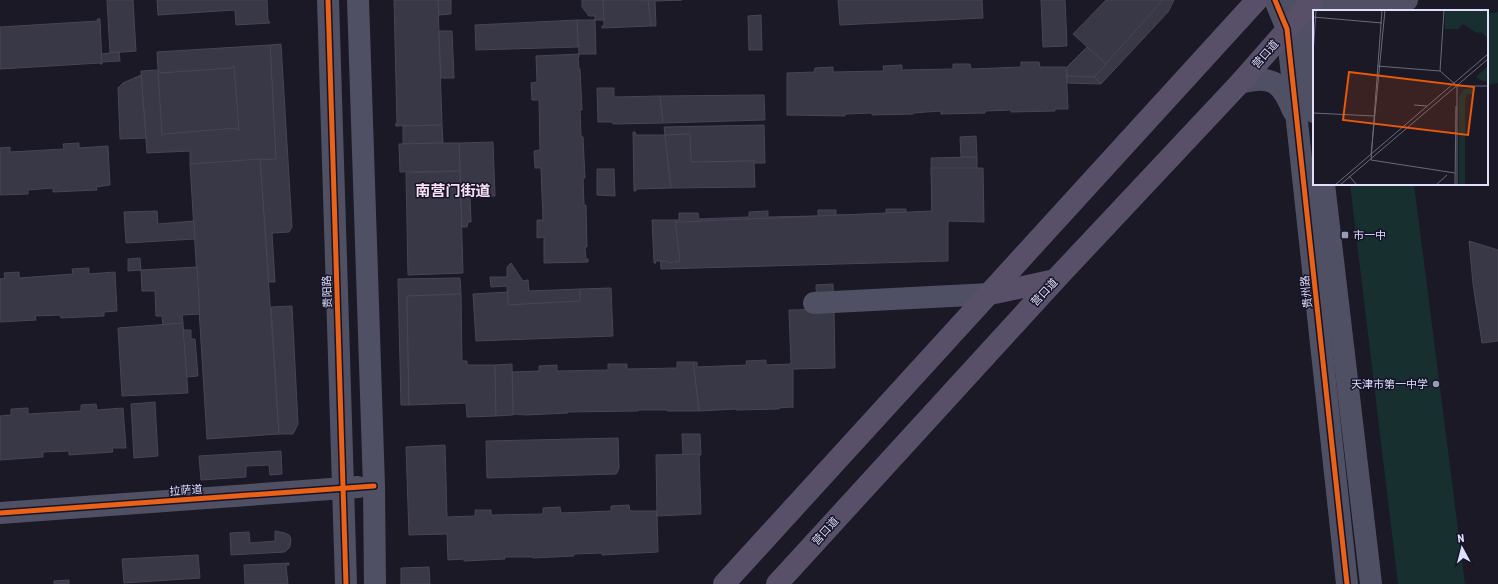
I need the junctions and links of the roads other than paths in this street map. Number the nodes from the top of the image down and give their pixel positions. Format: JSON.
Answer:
{"nodes":[{"id":1,"x":328,"y":0,"type":"edge"},
{"id":2,"x":358,"y":0,"type":"edge"},
{"id":3,"x":1257,"y":0,"type":"edge"},
{"id":4,"x":1275,"y":0,"type":"edge"},
{"id":5,"x":1405,"y":0,"type":"edge"},
{"id":6,"x":1386,"y":10,"type":"edge"},
{"id":7,"x":1303,"y":11,"type":"edge"},
{"id":8,"x":1240,"y":83,"type":"junction"},
{"id":9,"x":1306,"y":117,"type":"edge"},
{"id":10,"x":1324,"y":185,"type":"edge"},
{"id":11,"x":1055,"y":280,"type":"junction"},
{"id":12,"x":990,"y":294,"type":"junction"},
{"id":13,"x":814,"y":303,"type":"dead end"},
{"id":14,"x":374,"y":486,"type":"junction"},
{"id":15,"x":343,"y":488,"type":"junction"},
{"id":16,"x":0,"y":514,"type":"edge"},
{"id":17,"x":346,"y":584,"type":"edge"},
{"id":18,"x":376,"y":584,"type":"edge"},
{"id":19,"x":724,"y":584,"type":"edge"},
{"id":20,"x":776,"y":584,"type":"edge"},
{"id":21,"x":1347,"y":584,"type":"edge"},
{"id":22,"x":1372,"y":584,"type":"edge"}],
"edges":[{"from":1,"to":15,"type":"street","name":"贵阳路"},
{"from":2,"to":14,"type":"street"},
{"from":3,"to":12,"type":"main road"},
{"from":4,"to":7,"type":"street","name":"贵州路"},
{"from":5,"to":6,"type":"street"},
{"from":5,"to":7,"type":"street"},
{"from":7,"to":8,"type":"main road","name":"营口道"},
{"from":7,"to":9,"type":"street","name":"贵州路"},
{"from":8,"to":9,"type":"street"},
{"from":8,"to":11,"type":"main road","name":"营口道"},
{"from":9,"to":21,"type":"street","name":"贵州路"},
{"from":10,"to":22,"type":"street"},
{"from":11,"to":12,"type":"main road"},
{"from":11,"to":20,"type":"main road","name":"营口道"},
{"from":12,"to":13,"type":"street"},
{"from":12,"to":19,"type":"main road"},
{"from":14,"to":15,"type":"street","name":"拉萨道"},
{"from":14,"to":18,"type":"street"},
{"from":15,"to":16,"type":"street","name":"拉萨道"},
{"from":15,"to":17,"type":"street","name":"贵阳路"}]}
